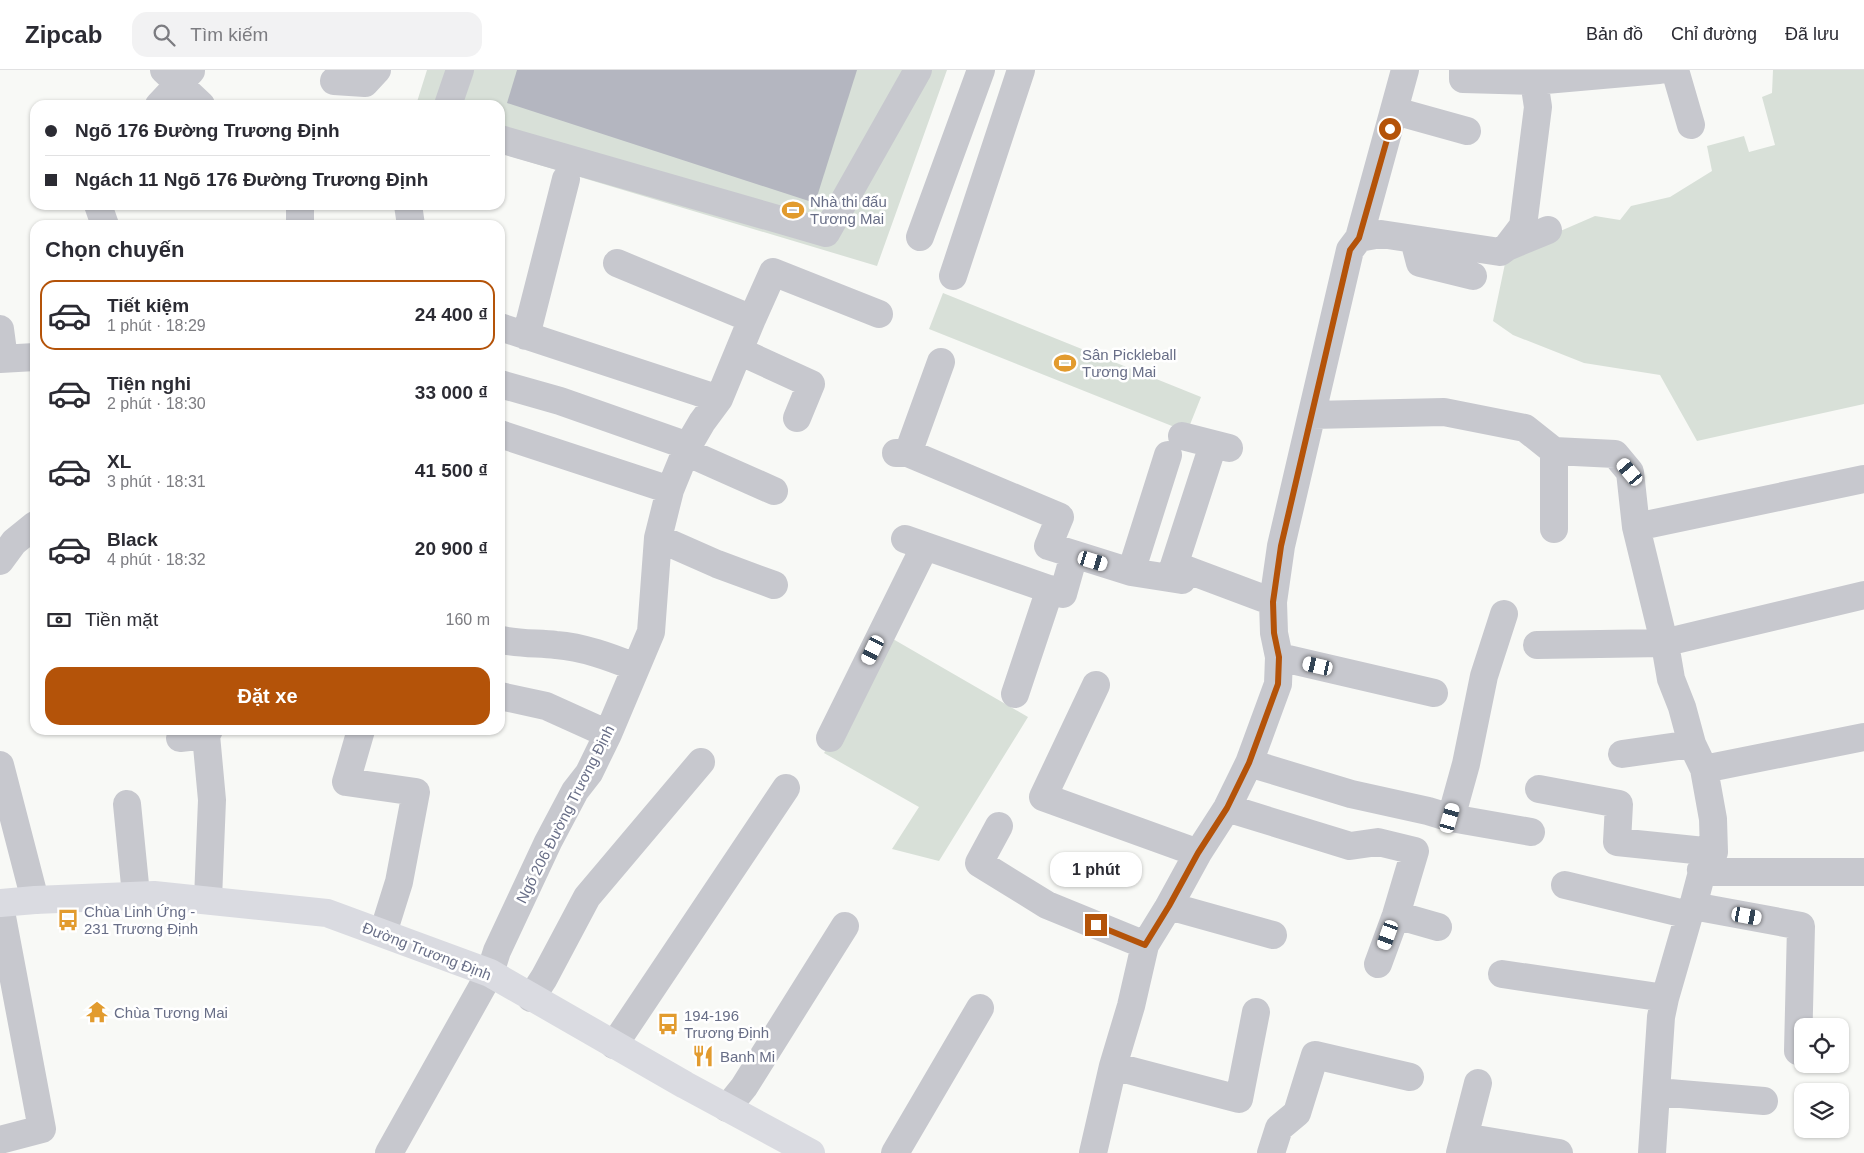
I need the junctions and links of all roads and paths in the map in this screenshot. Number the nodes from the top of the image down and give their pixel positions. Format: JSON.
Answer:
{"nodes":[{"id":1,"x":378,"y":70,"type":"edge"},
{"id":2,"x":460,"y":70,"type":"edge"},
{"id":3,"x":918,"y":70,"type":"edge"},
{"id":4,"x":981,"y":70,"type":"edge"},
{"id":5,"x":1021,"y":70,"type":"edge"},
{"id":6,"x":1405,"y":70,"type":"edge"},
{"id":7,"x":1462,"y":70,"type":"edge"},
{"id":8,"x":1659,"y":70,"type":"edge"},
{"id":9,"x":1675,"y":70,"type":"edge"},
{"id":10,"x":178,"y":75,"type":"edge"},
{"id":11,"x":1534,"y":81,"type":"junction"},
{"id":12,"x":333,"y":85,"type":"edge"},
{"id":13,"x":161,"y":100,"type":"edge"},
{"id":14,"x":197,"y":100,"type":"edge"},
{"id":15,"x":450,"y":100,"type":"edge"},
{"id":16,"x":1395,"y":111,"type":"junction"},
{"id":17,"x":1691,"y":124,"type":"dead end"},
{"id":18,"x":1467,"y":131,"type":"dead end"},
{"id":19,"x":505,"y":140,"type":"edge"},
{"id":20,"x":566,"y":178,"type":"dead end"},
{"id":21,"x":1548,"y":230,"type":"dead end"},
{"id":22,"x":920,"y":237,"type":"dead end"},
{"id":23,"x":1359,"y":238,"type":"junction"},
{"id":24,"x":1414,"y":240,"type":"junction"},
{"id":25,"x":1507,"y":247,"type":"junction"},
{"id":26,"x":617,"y":263,"type":"dead end"},
{"id":27,"x":953,"y":276,"type":"dead end"},
{"id":28,"x":1473,"y":276,"type":"dead end"},
{"id":29,"x":879,"y":314,"type":"dead end"},
{"id":30,"x":752,"y":319,"type":"junction"},
{"id":31,"x":0,"y":329,"type":"edge"},
{"id":32,"x":505,"y":329,"type":"edge"},
{"id":33,"x":526,"y":336,"type":"junction"},
{"id":34,"x":739,"y":351,"type":"junction"},
{"id":35,"x":30,"y":357,"type":"edge"},
{"id":36,"x":2,"y":359,"type":"edge"},
{"id":37,"x":941,"y":362,"type":"dead end"},
{"id":38,"x":505,"y":385,"type":"edge"},
{"id":39,"x":719,"y":399,"type":"junction"},
{"id":40,"x":1312,"y":415,"type":"junction"},
{"id":41,"x":797,"y":418,"type":"dead end"},
{"id":42,"x":505,"y":436,"type":"edge"},
{"id":43,"x":687,"y":449,"type":"junction"},
{"id":44,"x":1554,"y":451,"type":"junction"},
{"id":45,"x":1864,"y":478,"type":"edge"},
{"id":46,"x":670,"y":490,"type":"junction"},
{"id":47,"x":774,"y":491,"type":"dead end"},
{"id":48,"x":1636,"y":527,"type":"junction"},
{"id":49,"x":30,"y":529,"type":"edge"},
{"id":50,"x":1554,"y":529,"type":"dead end"},
{"id":51,"x":658,"y":538,"type":"junction"},
{"id":52,"x":1074,"y":555,"type":"junction"},
{"id":53,"x":0,"y":561,"type":"edge"},
{"id":54,"x":1131,"y":572,"type":"junction"},
{"id":55,"x":1170,"y":578,"type":"junction"},
{"id":56,"x":774,"y":585,"type":"dead end"},
{"id":57,"x":1050,"y":589,"type":"junction"},
{"id":58,"x":1864,"y":595,"type":"edge"},
{"id":59,"x":1273,"y":602,"type":"junction"},
{"id":60,"x":1504,"y":614,"type":"dead end"},
{"id":61,"x":505,"y":641,"type":"edge"},
{"id":62,"x":1663,"y":642,"type":"junction"},
{"id":63,"x":1536,"y":645,"type":"dead end"},
{"id":64,"x":1279,"y":657,"type":"junction"},
{"id":65,"x":635,"y":667,"type":"junction"},
{"id":66,"x":1096,"y":685,"type":"dead end"},
{"id":67,"x":1434,"y":693,"type":"dead end"},
{"id":68,"x":1015,"y":694,"type":"dead end"},
{"id":69,"x":505,"y":697,"type":"edge"},
{"id":70,"x":608,"y":734,"type":"junction"},
{"id":71,"x":198,"y":735,"type":"edge"},
{"id":72,"x":360,"y":735,"type":"edge"},
{"id":73,"x":1864,"y":736,"type":"edge"},
{"id":74,"x":830,"y":738,"type":"dead end"},
{"id":75,"x":1692,"y":744,"type":"junction"},
{"id":76,"x":1622,"y":754,"type":"dead end"},
{"id":77,"x":701,"y":762,"type":"dead end"},
{"id":78,"x":1249,"y":763,"type":"junction"},
{"id":79,"x":0,"y":765,"type":"edge"},
{"id":80,"x":1704,"y":769,"type":"junction"},
{"id":81,"x":786,"y":788,"type":"dead end"},
{"id":82,"x":1539,"y":789,"type":"dead end"},
{"id":83,"x":127,"y":804,"type":"dead end"},
{"id":84,"x":1227,"y":808,"type":"junction"},
{"id":85,"x":1450,"y":818,"type":"junction"},
{"id":86,"x":998,"y":826,"type":"dead end"},
{"id":87,"x":1531,"y":832,"type":"dead end"},
{"id":88,"x":1198,"y":853,"type":"junction"},
{"id":89,"x":1708,"y":862,"type":"junction"},
{"id":90,"x":1864,"y":872,"type":"edge"},
{"id":91,"x":1565,"y":885,"type":"dead end"},
{"id":92,"x":136,"y":895,"type":"junction"},
{"id":93,"x":208,"y":899,"type":"junction"},
{"id":94,"x":34,"y":900,"type":"junction"},
{"id":95,"x":0,"y":905,"type":"edge"},
{"id":96,"x":1169,"y":906,"type":"junction"},
{"id":97,"x":1691,"y":911,"type":"junction"},
{"id":98,"x":1396,"y":915,"type":"junction"},
{"id":99,"x":844,"y":926,"type":"dead end"},
{"id":100,"x":1438,"y":927,"type":"dead end"},
{"id":101,"x":383,"y":934,"type":"junction"},
{"id":102,"x":1273,"y":936,"type":"dead end"},
{"id":103,"x":1145,"y":945,"type":"junction"},
{"id":104,"x":1378,"y":964,"type":"dead end"},
{"id":105,"x":490,"y":974,"type":"junction"},
{"id":106,"x":1502,"y":974,"type":"dead end"},
{"id":107,"x":531,"y":998,"type":"junction"},
{"id":108,"x":1665,"y":998,"type":"junction"},
{"id":109,"x":980,"y":1008,"type":"dead end"},
{"id":110,"x":1256,"y":1012,"type":"dead end"},
{"id":111,"x":1799,"y":1018,"type":"edge"},
{"id":112,"x":614,"y":1045,"type":"junction"},
{"id":113,"x":1113,"y":1066,"type":"junction"},
{"id":114,"x":1410,"y":1077,"type":"dead end"},
{"id":115,"x":1478,"y":1083,"type":"dead end"},
{"id":116,"x":1657,"y":1092,"type":"junction"},
{"id":117,"x":1764,"y":1101,"type":"dead end"},
{"id":118,"x":727,"y":1108,"type":"junction"},
{"id":119,"x":0,"y":1140,"type":"edge"},
{"id":120,"x":1462,"y":1145,"type":"edge"},
{"id":121,"x":389,"y":1153,"type":"edge"},
{"id":122,"x":811,"y":1153,"type":"edge"},
{"id":123,"x":894,"y":1153,"type":"edge"},
{"id":124,"x":1094,"y":1153,"type":"edge"},
{"id":125,"x":1271,"y":1153,"type":"edge"},
{"id":126,"x":1559,"y":1153,"type":"edge"},
{"id":127,"x":1652,"y":1153,"type":"edge"}],
"edges":[{"from":1,"to":12,"type":"street"},
{"from":2,"to":15,"type":"street"},
{"from":3,"to":19,"type":"street"},
{"from":4,"to":22,"type":"street"},
{"from":5,"to":27,"type":"street"},
{"from":6,"to":16,"type":"street"},
{"from":7,"to":11,"type":"street"},
{"from":8,"to":11,"type":"street"},
{"from":9,"to":17,"type":"street"},
{"from":10,"to":13,"type":"street"},
{"from":10,"to":14,"type":"street"},
{"from":11,"to":25,"type":"street"},
{"from":16,"to":18,"type":"street"},
{"from":16,"to":23,"type":"street"},
{"from":20,"to":33,"type":"street"},
{"from":21,"to":25,"type":"street"},
{"from":23,"to":24,"type":"street"},
{"from":23,"to":40,"type":"street"},
{"from":24,"to":25,"type":"street"},
{"from":24,"to":28,"type":"street"},
{"from":26,"to":30,"type":"street"},
{"from":29,"to":30,"type":"street","name":"Ngõ 206 Đường Trương Định"},
{"from":30,"to":34,"type":"street","name":"Ngõ 206 Đường Trương Định"},
{"from":31,"to":36,"type":"street"},
{"from":32,"to":33,"type":"street"},
{"from":33,"to":39,"type":"street"},
{"from":34,"to":39,"type":"street","name":"Ngõ 206 Đường Trương Định"},
{"from":34,"to":41,"type":"street"},
{"from":35,"to":36,"type":"street"},
{"from":37,"to":52,"type":"street"},
{"from":38,"to":43,"type":"street"},
{"from":39,"to":43,"type":"street","name":"Ngõ 206 Đường Trương Định"},
{"from":40,"to":44,"type":"street"},
{"from":40,"to":59,"type":"street"},
{"from":42,"to":46,"type":"street"},
{"from":43,"to":46,"type":"street","name":"Ngõ 206 Đường Trương Định"},
{"from":43,"to":47,"type":"street"},
{"from":44,"to":48,"type":"street"},
{"from":44,"to":50,"type":"street"},
{"from":45,"to":48,"type":"street"},
{"from":46,"to":51,"type":"street","name":"Ngõ 206 Đường Trương Định"},
{"from":48,"to":62,"type":"street"},
{"from":49,"to":53,"type":"street"},
{"from":51,"to":56,"type":"street"},
{"from":51,"to":65,"type":"street","name":"Ngõ 206 Đường Trương Định"},
{"from":52,"to":54,"type":"street"},
{"from":52,"to":57,"type":"street"},
{"from":54,"to":55,"type":"street"},
{"from":54,"to":55,"type":"street"},
{"from":55,"to":59,"type":"street"},
{"from":57,"to":68,"type":"street"},
{"from":57,"to":74,"type":"street"},
{"from":58,"to":62,"type":"street"},
{"from":59,"to":64,"type":"street"},
{"from":60,"to":85,"type":"street"},
{"from":61,"to":65,"type":"street"},
{"from":62,"to":63,"type":"street"},
{"from":62,"to":75,"type":"street"},
{"from":64,"to":67,"type":"street"},
{"from":64,"to":78,"type":"street"},
{"from":65,"to":70,"type":"street","name":"Ngõ 206 Đường Trương Định"},
{"from":66,"to":88,"type":"street"},
{"from":69,"to":70,"type":"street"},
{"from":70,"to":105,"type":"street","name":"Ngõ 206 Đường Trương Định"},
{"from":71,"to":93,"type":"street"},
{"from":72,"to":101,"type":"street"},
{"from":73,"to":80,"type":"street"},
{"from":75,"to":76,"type":"street"},
{"from":75,"to":80,"type":"street"},
{"from":77,"to":107,"type":"street"},
{"from":78,"to":84,"type":"street"},
{"from":78,"to":85,"type":"street"},
{"from":79,"to":94,"type":"street"},
{"from":80,"to":89,"type":"street"},
{"from":81,"to":112,"type":"street"},
{"from":82,"to":89,"type":"street"},
{"from":83,"to":92,"type":"street"},
{"from":84,"to":88,"type":"street"},
{"from":84,"to":98,"type":"street"},
{"from":85,"to":87,"type":"street"},
{"from":86,"to":103,"type":"street"},
{"from":88,"to":96,"type":"street"},
{"from":89,"to":90,"type":"street"},
{"from":89,"to":97,"type":"street"},
{"from":91,"to":97,"type":"street"},
{"from":92,"to":93,"type":"main road","name":"Đường Trương Định"},
{"from":92,"to":94,"type":"main road","name":"Đường Trương Định"},
{"from":93,"to":101,"type":"main road","name":"Đường Trương Định"},
{"from":94,"to":95,"type":"main road","name":"Đường Trương Định"},
{"from":95,"to":119,"type":"street"},
{"from":96,"to":102,"type":"street"},
{"from":96,"to":103,"type":"street"},
{"from":97,"to":108,"type":"street"},
{"from":97,"to":111,"type":"street"},
{"from":98,"to":100,"type":"street"},
{"from":98,"to":104,"type":"street"},
{"from":99,"to":118,"type":"street"},
{"from":101,"to":105,"type":"main road","name":"Đường Trương Định"},
{"from":103,"to":113,"type":"street"},
{"from":105,"to":107,"type":"main road","name":"Đường Trương Định"},
{"from":105,"to":121,"type":"street","name":"Ngõ 206 Đường Trương Định"},
{"from":106,"to":108,"type":"street"},
{"from":107,"to":112,"type":"main road","name":"Đường Trương Định"},
{"from":108,"to":116,"type":"street"},
{"from":109,"to":123,"type":"street"},
{"from":110,"to":113,"type":"street"},
{"from":112,"to":118,"type":"main road","name":"Đường Trương Định"},
{"from":113,"to":124,"type":"street"},
{"from":114,"to":125,"type":"street"},
{"from":115,"to":120,"type":"street"},
{"from":116,"to":117,"type":"street"},
{"from":116,"to":127,"type":"street"},
{"from":118,"to":122,"type":"main road","name":"Đường Trương Định"},
{"from":120,"to":126,"type":"street"}]}
